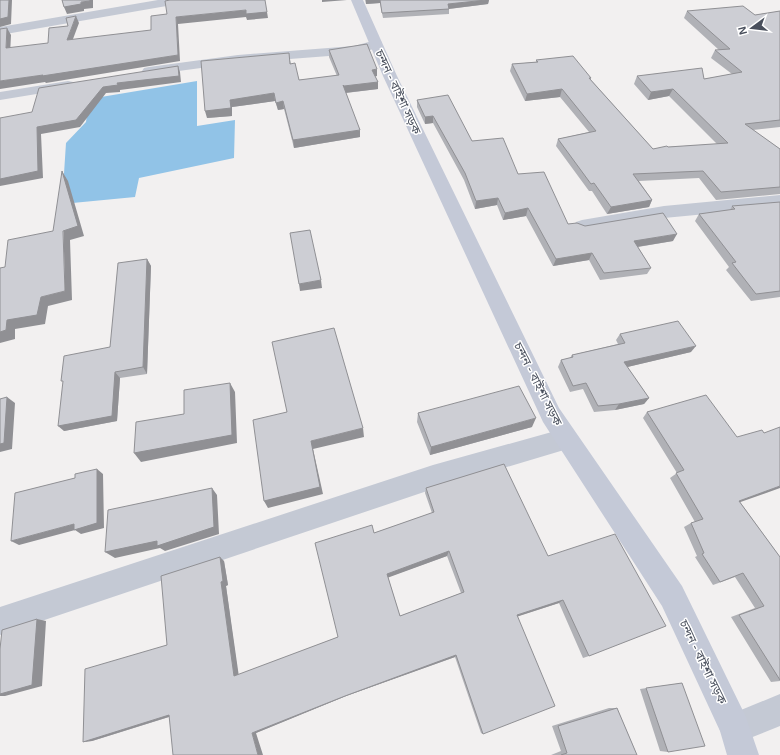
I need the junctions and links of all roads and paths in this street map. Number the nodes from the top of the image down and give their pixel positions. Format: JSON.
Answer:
{"nodes":[{"id":1,"x":178,"y":0,"type":"edge"},
{"id":2,"x":357,"y":0,"type":"edge"},
{"id":3,"x":0,"y":31,"type":"edge"},
{"id":4,"x":376,"y":44,"type":"junction"},
{"id":5,"x":134,"y":74,"type":"edge"},
{"id":6,"x":84,"y":82,"type":"edge"},
{"id":7,"x":0,"y":96,"type":"edge"},
{"id":8,"x":780,"y":201,"type":"edge"},
{"id":9,"x":582,"y":226,"type":"edge"},
{"id":10,"x":566,"y":439,"type":"junction"},
{"id":11,"x":0,"y":620,"type":"edge"},
{"id":12,"x":780,"y":710,"type":"edge"},
{"id":13,"x":739,"y":742,"type":"edge"}],
"edges":[{"from":1,"to":3,"type":"street"},
{"from":2,"to":4,"type":"main road","name":"চন্দন - বাইশা সড়ক"},
{"from":4,"to":5,"type":"street"},
{"from":4,"to":10,"type":"main road","name":"চন্দন - বাইশা সড়ক"},
{"from":6,"to":7,"type":"street"},
{"from":8,"to":9,"type":"street"},
{"from":10,"to":11,"type":"street"},
{"from":10,"to":13,"type":"main road","name":"চন্দন - বাইশা সড়ক"},
{"from":12,"to":13,"type":"street"}]}
